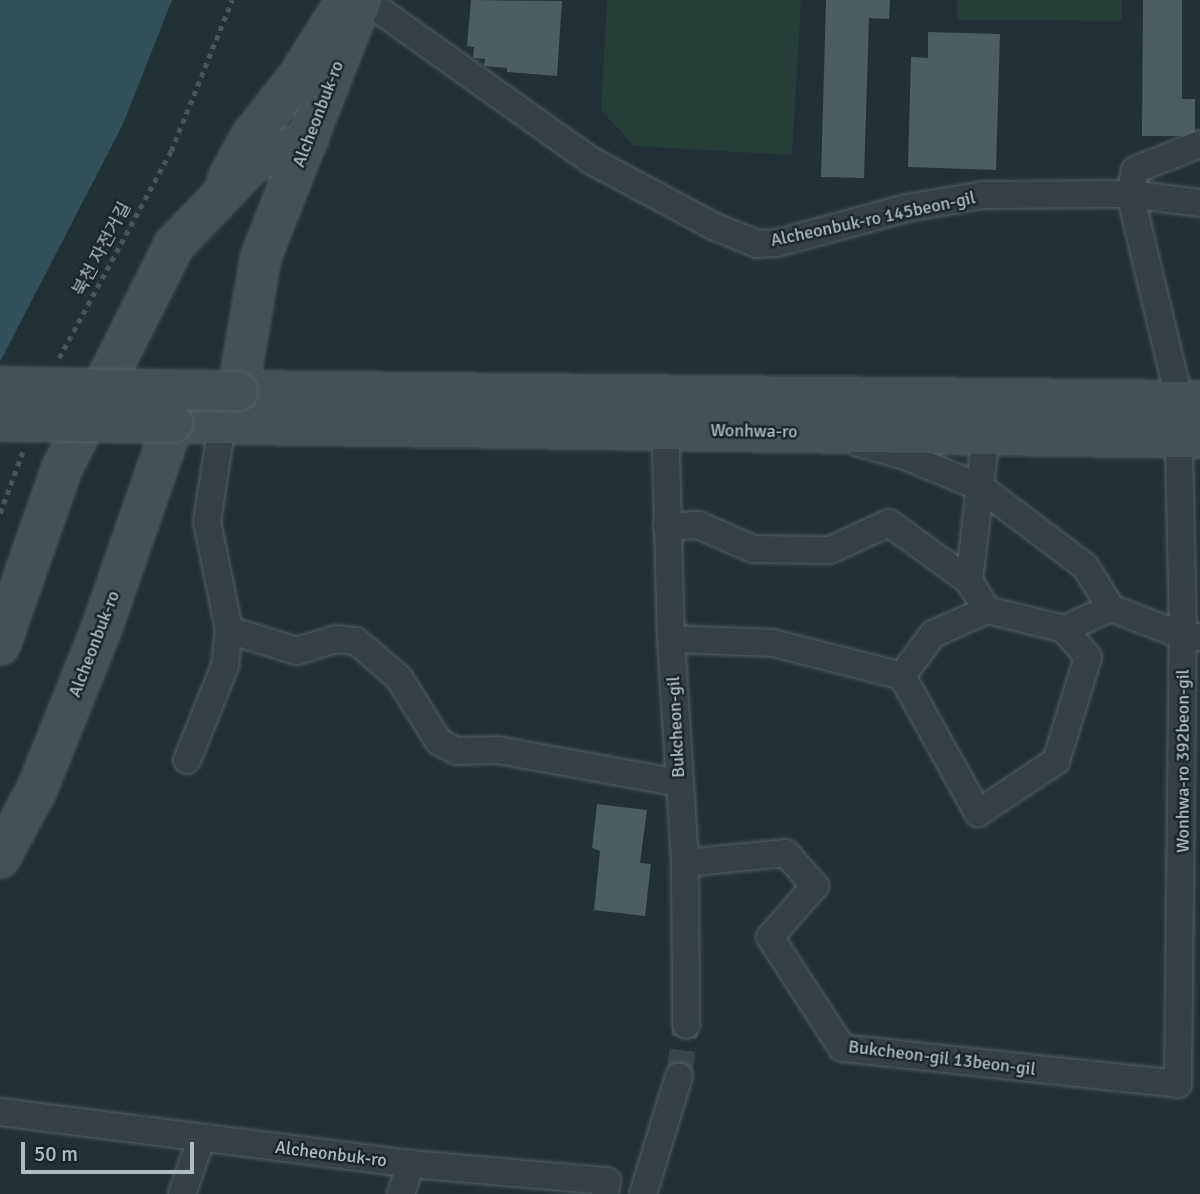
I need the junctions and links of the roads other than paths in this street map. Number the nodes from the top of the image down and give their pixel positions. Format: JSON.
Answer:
{"nodes":[{"id":1,"x":346,"y":0,"type":"edge"},
{"id":2,"x":363,"y":0,"type":"edge"},
{"id":3,"x":308,"y":140,"type":"junction"},
{"id":4,"x":1200,"y":144,"type":"edge"},
{"id":5,"x":220,"y":192,"type":"junction"},
{"id":6,"x":1130,"y":194,"type":"junction"},
{"id":7,"x":1200,"y":203,"type":"edge"},
{"id":8,"x":267,"y":242,"type":"junction"},
{"id":9,"x":0,"y":387,"type":"edge"},
{"id":10,"x":230,"y":407,"type":"junction"},
{"id":11,"x":665,"y":413,"type":"junction"},
{"id":12,"x":1190,"y":420,"type":"edge"},
{"id":13,"x":173,"y":423,"type":"junction"},
{"id":14,"x":816,"y":432,"type":"junction"},
{"id":15,"x":12,"y":434,"type":"edge"},
{"id":16,"x":986,"y":435,"type":"junction"},
{"id":17,"x":980,"y":488,"type":"junction"},
{"id":18,"x":667,"y":527,"type":"junction"},
{"id":19,"x":969,"y":582,"type":"junction"},
{"id":20,"x":1111,"y":608,"type":"junction"},
{"id":21,"x":987,"y":610,"type":"junction"},
{"id":22,"x":1064,"y":629,"type":"junction"},
{"id":23,"x":229,"y":630,"type":"junction"},
{"id":24,"x":1192,"y":636,"type":"edge"},
{"id":25,"x":671,"y":639,"type":"junction"},
{"id":26,"x":0,"y":645,"type":"edge"},
{"id":27,"x":902,"y":676,"type":"junction"},
{"id":28,"x":187,"y":760,"type":"dead end"},
{"id":29,"x":679,"y":783,"type":"junction"},
{"id":30,"x":4,"y":843,"type":"edge"},
{"id":31,"x":684,"y":863,"type":"junction"},
{"id":32,"x":1191,"y":1011,"type":"edge"},
{"id":33,"x":686,"y":1025,"type":"tunnel mouth"},
{"id":34,"x":678,"y":1076,"type":"tunnel mouth"},
{"id":35,"x":1178,"y":1084,"type":"joint"},
{"id":36,"x":0,"y":1112,"type":"edge"},
{"id":37,"x":201,"y":1139,"type":"junction"},
{"id":38,"x":411,"y":1164,"type":"junction"},
{"id":39,"x":182,"y":1194,"type":"edge"},
{"id":40,"x":401,"y":1194,"type":"edge"},
{"id":41,"x":605,"y":1194,"type":"edge"},
{"id":42,"x":643,"y":1194,"type":"edge"}],
"edges":[{"from":1,"to":5,"type":"main road"},
{"from":2,"to":3,"type":"main road","name":"Alcheonbuk-ro"},
{"from":2,"to":6,"type":"street","name":"Alcheonbuk-ro 145beon-gil"},
{"from":3,"to":5,"type":"main road"},
{"from":3,"to":8,"type":"main road","name":"Alcheonbuk-ro"},
{"from":4,"to":6,"type":"street"},
{"from":5,"to":8,"type":"main road"},
{"from":5,"to":26,"type":"main road"},
{"from":6,"to":7,"type":"street","name":"Alcheonbuk-ro 145beon-gil"},
{"from":6,"to":12,"type":"street"},
{"from":8,"to":10,"type":"main road","name":"Alcheonbuk-ro"},
{"from":9,"to":10,"type":"main road","bridge":true},
{"from":10,"to":11,"type":"main road","name":"Wonhwa-ro"},
{"from":10,"to":13,"type":"main road"},
{"from":10,"to":23,"type":"street"},
{"from":11,"to":12,"type":"main road","name":"Wonhwa-ro"},
{"from":11,"to":14,"type":"main road","name":"Wonhwa-ro"},
{"from":11,"to":18,"type":"street","name":"Bukcheon-gil"},
{"from":12,"to":16,"type":"main road","name":"Wonhwa-ro"},
{"from":12,"to":24,"type":"street","name":"Wonhwa-ro 392beon-gil"},
{"from":13,"to":15,"type":"main road","bridge":true},
{"from":13,"to":30,"type":"main road","name":"Alcheonbuk-ro"},
{"from":14,"to":16,"type":"main road","name":"Wonhwa-ro"},
{"from":14,"to":17,"type":"street"},
{"from":16,"to":17,"type":"street"},
{"from":17,"to":19,"type":"street"},
{"from":17,"to":20,"type":"street"},
{"from":18,"to":19,"type":"street"},
{"from":18,"to":25,"type":"street","name":"Bukcheon-gil"},
{"from":19,"to":21,"type":"street"},
{"from":20,"to":22,"type":"street"},
{"from":20,"to":24,"type":"street"},
{"from":21,"to":22,"type":"street"},
{"from":21,"to":27,"type":"street"},
{"from":22,"to":27,"type":"street"},
{"from":23,"to":28,"type":"street"},
{"from":23,"to":29,"type":"street"},
{"from":24,"to":32,"type":"street","name":"Wonhwa-ro 392beon-gil"},
{"from":25,"to":27,"type":"street"},
{"from":25,"to":29,"type":"street","name":"Bukcheon-gil"},
{"from":29,"to":31,"type":"street","name":"Bukcheon-gil"},
{"from":31,"to":33,"type":"street","name":"Bukcheon-gil"},
{"from":31,"to":35,"type":"street","name":"Bukcheon-gil 13beon-gil"},
{"from":32,"to":35,"type":"street","name":"Wonhwa-ro 392beon-gil"},
{"from":34,"to":42,"type":"street"},
{"from":36,"to":37,"type":"street","name":"Alcheonbuk-ro"},
{"from":37,"to":38,"type":"street","name":"Alcheonbuk-ro"},
{"from":37,"to":39,"type":"street"},
{"from":38,"to":40,"type":"street"},
{"from":38,"to":41,"type":"street","name":"Alcheonbuk-ro"}]}
